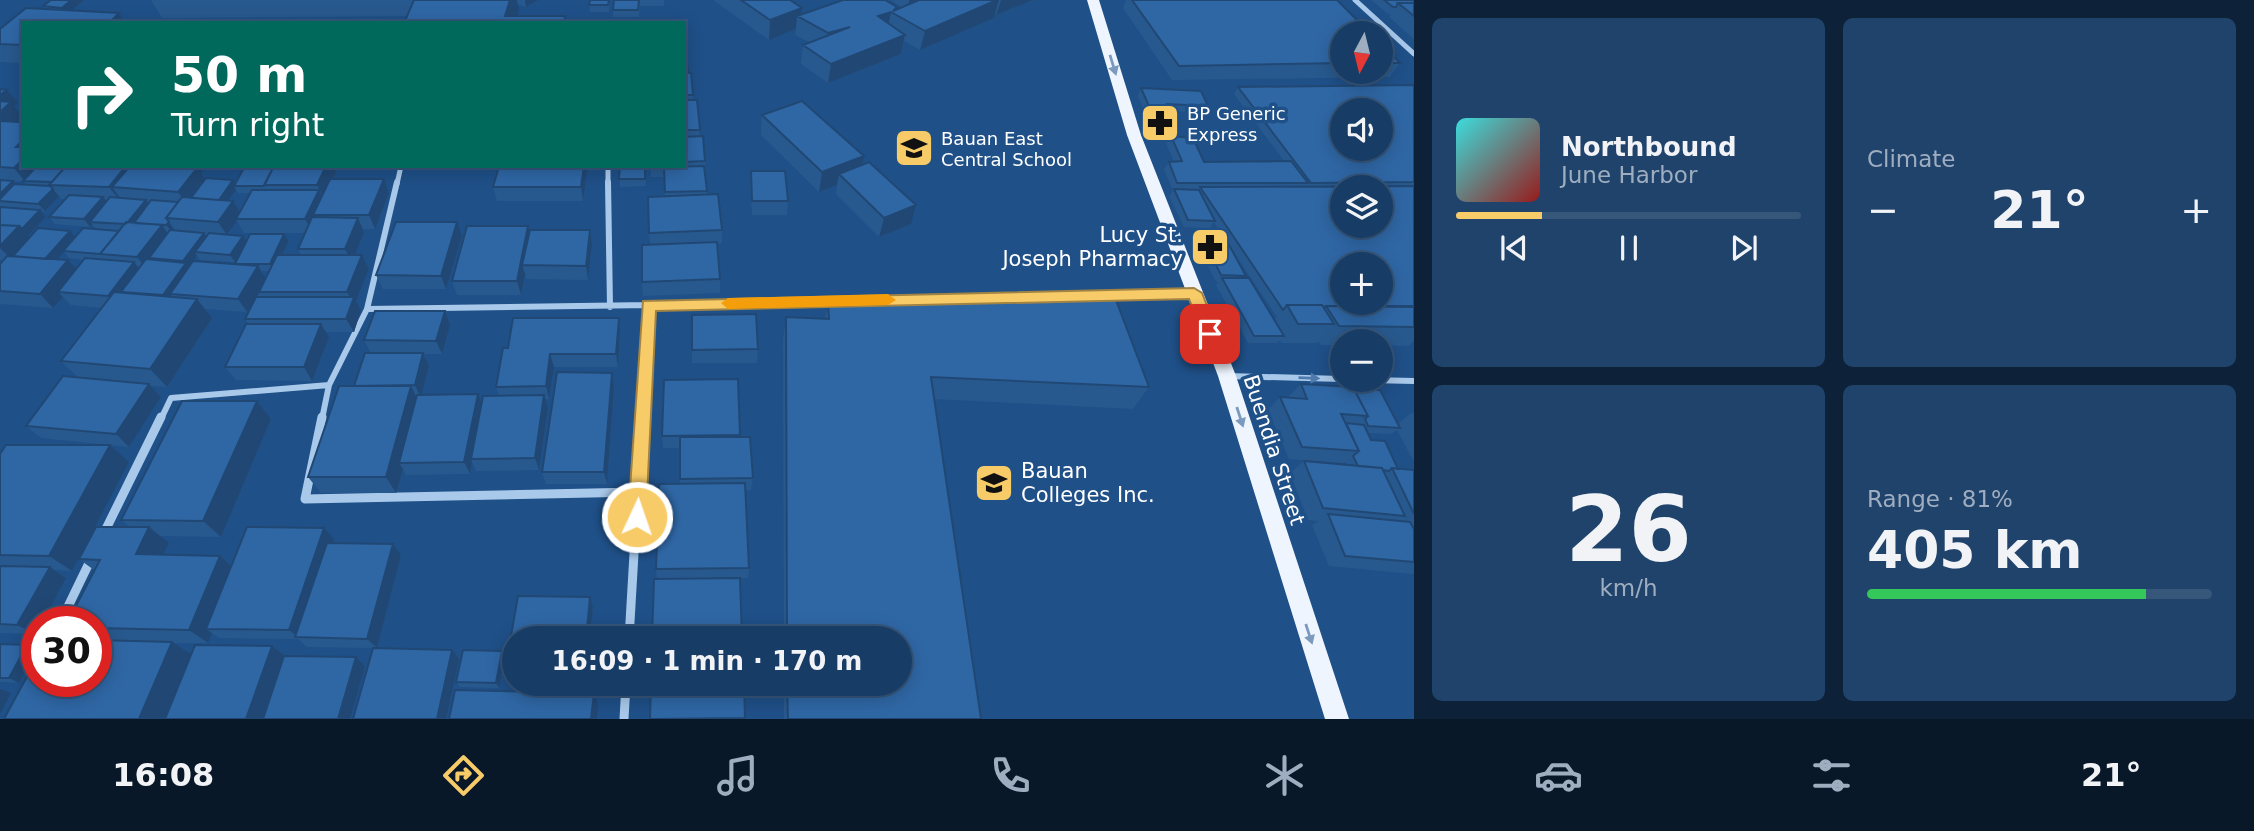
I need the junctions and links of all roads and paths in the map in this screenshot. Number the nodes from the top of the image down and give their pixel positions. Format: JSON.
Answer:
{"nodes":[{"id":1,"x":1093,"y":0,"type":"edge"},
{"id":2,"x":1355,"y":0,"type":"edge"},
{"id":3,"x":1414,"y":54,"type":"edge"},
{"id":4,"x":401,"y":168,"type":"edge"},
{"id":5,"x":608,"y":168,"type":"edge"},
{"id":6,"x":1194,"y":293,"type":"junction"},
{"id":7,"x":649,"y":305,"type":"junction"},
{"id":8,"x":610,"y":307,"type":"junction"},
{"id":9,"x":367,"y":309,"type":"junction"},
{"id":10,"x":1227,"y":376,"type":"junction"},
{"id":11,"x":1330,"y":379,"type":"edge"},
{"id":12,"x":1393,"y":381,"type":"edge"},
{"id":13,"x":1414,"y":381,"type":"edge"},
{"id":14,"x":329,"y":385,"type":"junction"},
{"id":15,"x":639,"y":492,"type":"junction"},
{"id":16,"x":68,"y":606,"type":"edge"},
{"id":17,"x":630,"y":626,"type":"edge"},
{"id":18,"x":625,"y":696,"type":"edge"},
{"id":19,"x":624,"y":719,"type":"edge"},
{"id":20,"x":1337,"y":719,"type":"edge"}],
"edges":[{"from":1,"to":6,"type":"main road","name":"Buendia Street","one_way":true},
{"from":2,"to":3,"type":"street"},
{"from":4,"to":9,"type":"street"},
{"from":5,"to":8,"type":"street"},
{"from":6,"to":7,"type":"street"},
{"from":6,"to":10,"type":"main road","name":"Buendia Street"},
{"from":7,"to":8,"type":"street"},
{"from":7,"to":15,"type":"street"},
{"from":8,"to":9,"type":"street"},
{"from":9,"to":14,"type":"street"},
{"from":10,"to":11,"type":"street","one_way":true},
{"from":10,"to":20,"type":"main road","name":"Buendia Street","one_way":true},
{"from":12,"to":13,"type":"street"},
{"from":14,"to":15,"type":"street"},
{"from":14,"to":16,"type":"street"},
{"from":15,"to":17,"type":"street"},
{"from":18,"to":19,"type":"street"}]}
